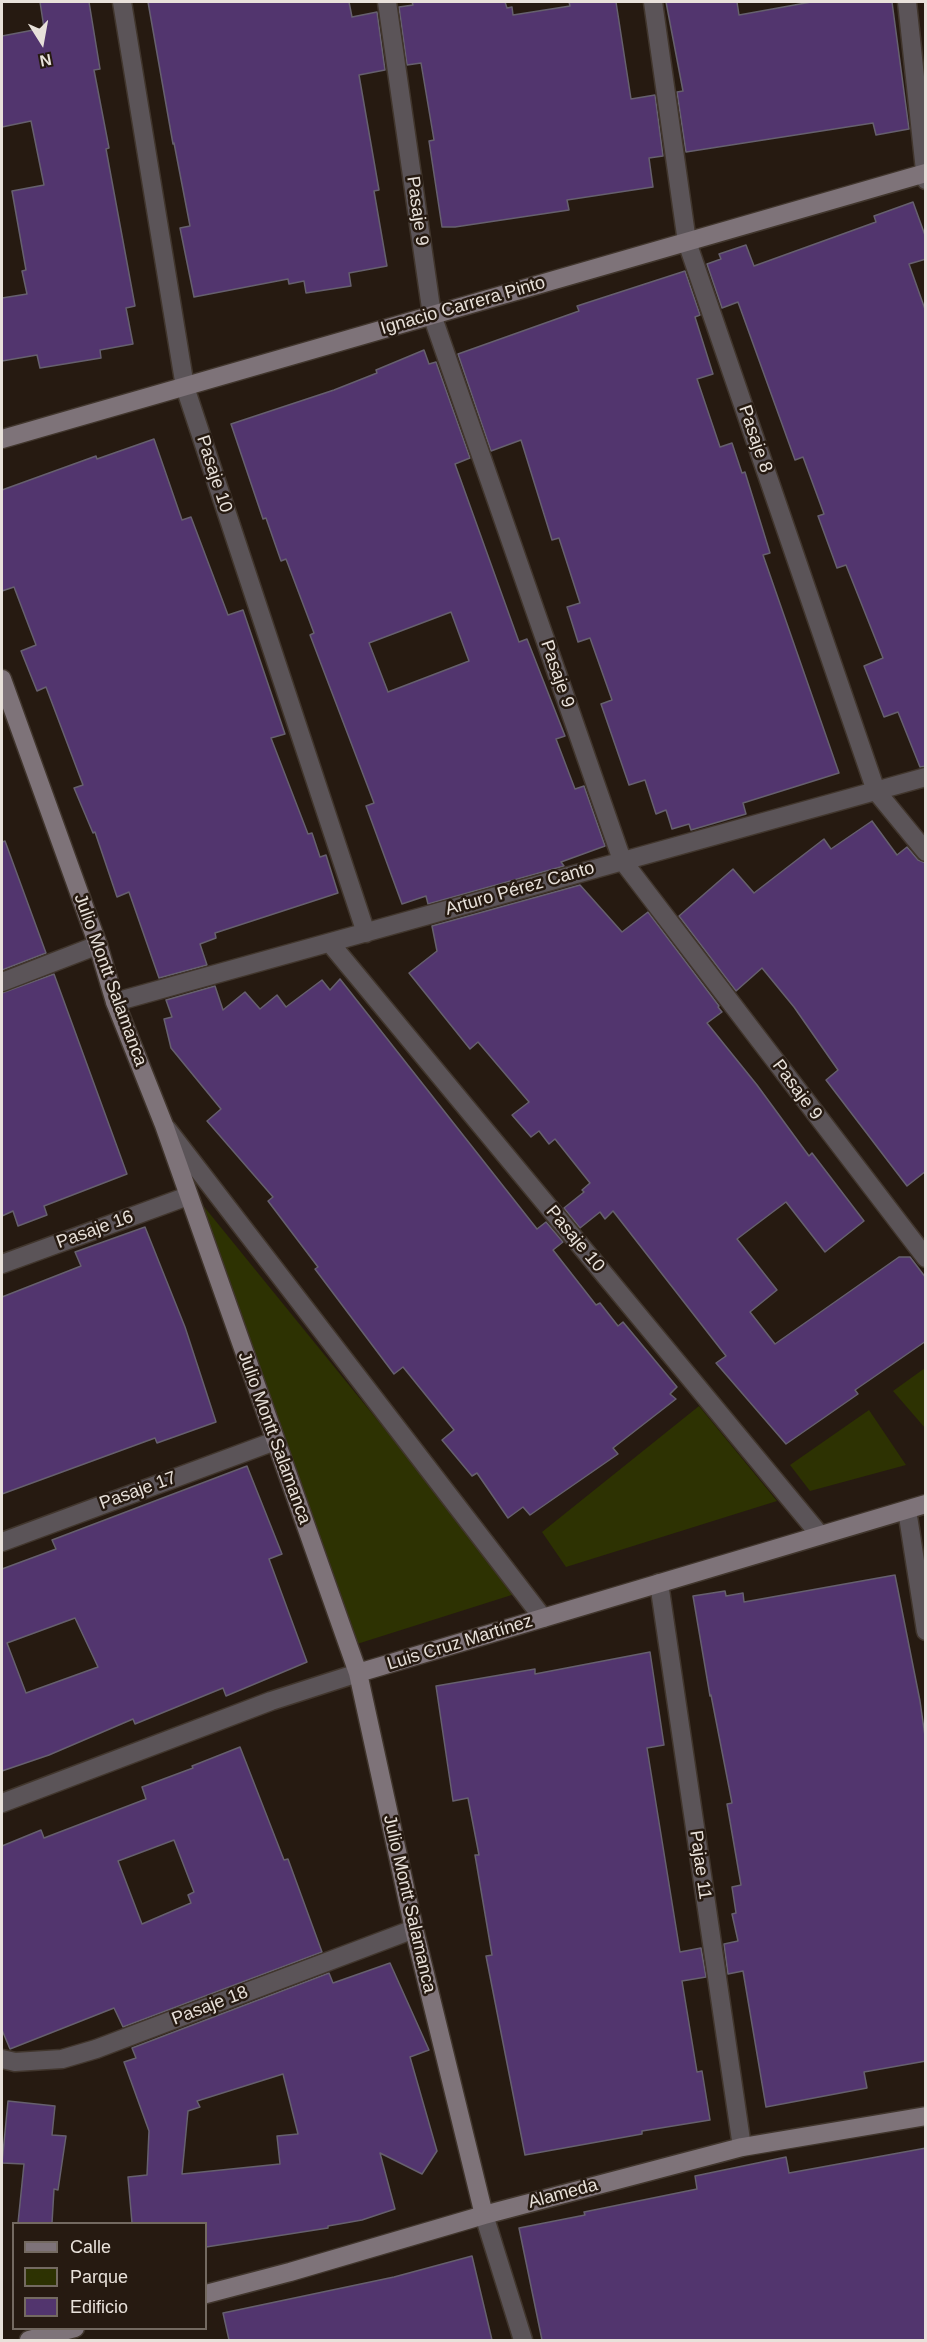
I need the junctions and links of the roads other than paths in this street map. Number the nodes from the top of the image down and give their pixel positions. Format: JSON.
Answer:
{"nodes":[{"id":1,"x":122,"y":2,"type":"edge"},
{"id":2,"x":387,"y":2,"type":"edge"},
{"id":3,"x":653,"y":2,"type":"edge"},
{"id":4,"x":907,"y":2,"type":"edge"},
{"id":5,"x":925,"y":176,"type":"edge"},
{"id":6,"x":687,"y":242,"type":"junction"},
{"id":7,"x":432,"y":315,"type":"junction"},
{"id":8,"x":185,"y":387,"type":"junction"},
{"id":9,"x":2,"y":439,"type":"edge"},
{"id":10,"x":2,"y":679,"type":"edge"},
{"id":11,"x":5,"y":702,"type":"edge"},
{"id":12,"x":926,"y":777,"type":"edge"},
{"id":13,"x":876,"y":791,"type":"junction"},
{"id":14,"x":926,"y":852,"type":"edge"},
{"id":15,"x":622,"y":860,"type":"junction"},
{"id":16,"x":366,"y":933,"type":"junction"},
{"id":17,"x":330,"y":942,"type":"junction"},
{"id":18,"x":98,"y":945,"type":"junction"},
{"id":19,"x":2,"y":982,"type":"edge"},
{"id":20,"x":116,"y":1002,"type":"junction"},
{"id":21,"x":164,"y":1125,"type":"junction"},
{"id":22,"x":188,"y":1196,"type":"junction"},
{"id":23,"x":926,"y":1258,"type":"edge"},
{"id":24,"x":2,"y":1264,"type":"edge"},
{"id":25,"x":275,"y":1441,"type":"junction"},
{"id":26,"x":926,"y":1504,"type":"edge"},
{"id":27,"x":907,"y":1510,"type":"junction"},
{"id":28,"x":820,"y":1535,"type":"junction"},
{"id":29,"x":2,"y":1542,"type":"edge"},
{"id":30,"x":658,"y":1583,"type":"junction"},
{"id":31,"x":543,"y":1618,"type":"junction"},
{"id":32,"x":926,"y":1631,"type":"edge"},
{"id":33,"x":358,"y":1673,"type":"junction"},
{"id":34,"x":2,"y":1803,"type":"edge"},
{"id":35,"x":414,"y":1929,"type":"junction"},
{"id":36,"x":2,"y":2059,"type":"edge"},
{"id":37,"x":926,"y":2116,"type":"edge"},
{"id":38,"x":742,"y":2147,"type":"junction"},
{"id":39,"x":484,"y":2215,"type":"junction"},
{"id":40,"x":207,"y":2294,"type":"edge"},
{"id":41,"x":67,"y":2330,"type":"edge"},
{"id":42,"x":29,"y":2340,"type":"edge"},
{"id":43,"x":523,"y":2340,"type":"edge"}],
"edges":[{"from":1,"to":8,"type":"street","name":"Pasaje 10"},
{"from":2,"to":7,"type":"street","name":"Pasaje 9"},
{"from":3,"to":6,"type":"street","name":"Pasaje 8"},
{"from":4,"to":5,"type":"street"},
{"from":5,"to":6,"type":"street","name":"Ignacio Carrera Pinto"},
{"from":6,"to":7,"type":"street","name":"Ignacio Carrera Pinto"},
{"from":6,"to":13,"type":"street","name":"Pasaje 8"},
{"from":7,"to":8,"type":"street","name":"Ignacio Carrera Pinto"},
{"from":7,"to":15,"type":"street","name":"Pasaje 9"},
{"from":8,"to":9,"type":"street","name":"Ignacio Carrera Pinto"},
{"from":8,"to":16,"type":"street","name":"Pasaje 10"},
{"from":10,"to":11,"type":"street","name":"Julio Montt Salamanca"},
{"from":11,"to":18,"type":"street","name":"Julio Montt Salamanca"},
{"from":12,"to":13,"type":"street","name":"Arturo Pérez Canto"},
{"from":13,"to":14,"type":"street","name":"Pasaje 8"},
{"from":13,"to":15,"type":"street","name":"Arturo Pérez Canto"},
{"from":15,"to":16,"type":"street","name":"Arturo Pérez Canto"},
{"from":15,"to":23,"type":"street","name":"Pasaje 9"},
{"from":16,"to":17,"type":"street","name":"Arturo Pérez Canto"},
{"from":17,"to":20,"type":"street","name":"Arturo Pérez Canto"},
{"from":17,"to":28,"type":"street","name":"Pasaje 10"},
{"from":18,"to":19,"type":"street"},
{"from":18,"to":20,"type":"street","name":"Julio Montt Salamanca"},
{"from":20,"to":21,"type":"street","name":"Julio Montt Salamanca"},
{"from":21,"to":22,"type":"street","name":"Julio Montt Salamanca"},
{"from":21,"to":31,"type":"street"},
{"from":22,"to":24,"type":"street","name":"Pasaje 16"},
{"from":22,"to":25,"type":"street","name":"Julio Montt Salamanca"},
{"from":25,"to":29,"type":"street","name":"Pasaje 17"},
{"from":25,"to":33,"type":"street","name":"Julio Montt Salamanca"},
{"from":26,"to":27,"type":"street","name":"Luis Cruz Martínez"},
{"from":27,"to":28,"type":"street","name":"Luis Cruz Martínez"},
{"from":27,"to":32,"type":"street"},
{"from":28,"to":30,"type":"street","name":"Luis Cruz Martínez"},
{"from":30,"to":31,"type":"street","name":"Luis Cruz Martínez"},
{"from":30,"to":38,"type":"street","name":"Pajae 11"},
{"from":31,"to":33,"type":"street","name":"Luis Cruz Martínez"},
{"from":33,"to":34,"type":"street","name":"Luis Cruz Martínez"},
{"from":33,"to":35,"type":"street","name":"Julio Montt Salamanca"},
{"from":35,"to":36,"type":"street","name":"Pasaje 18"},
{"from":35,"to":39,"type":"street","name":"Julio Montt Salamanca"},
{"from":37,"to":38,"type":"street","name":"Alameda"},
{"from":38,"to":39,"type":"street","name":"Alameda"},
{"from":39,"to":40,"type":"street","name":"Alameda"},
{"from":39,"to":43,"type":"street"},
{"from":41,"to":42,"type":"street"}]}
